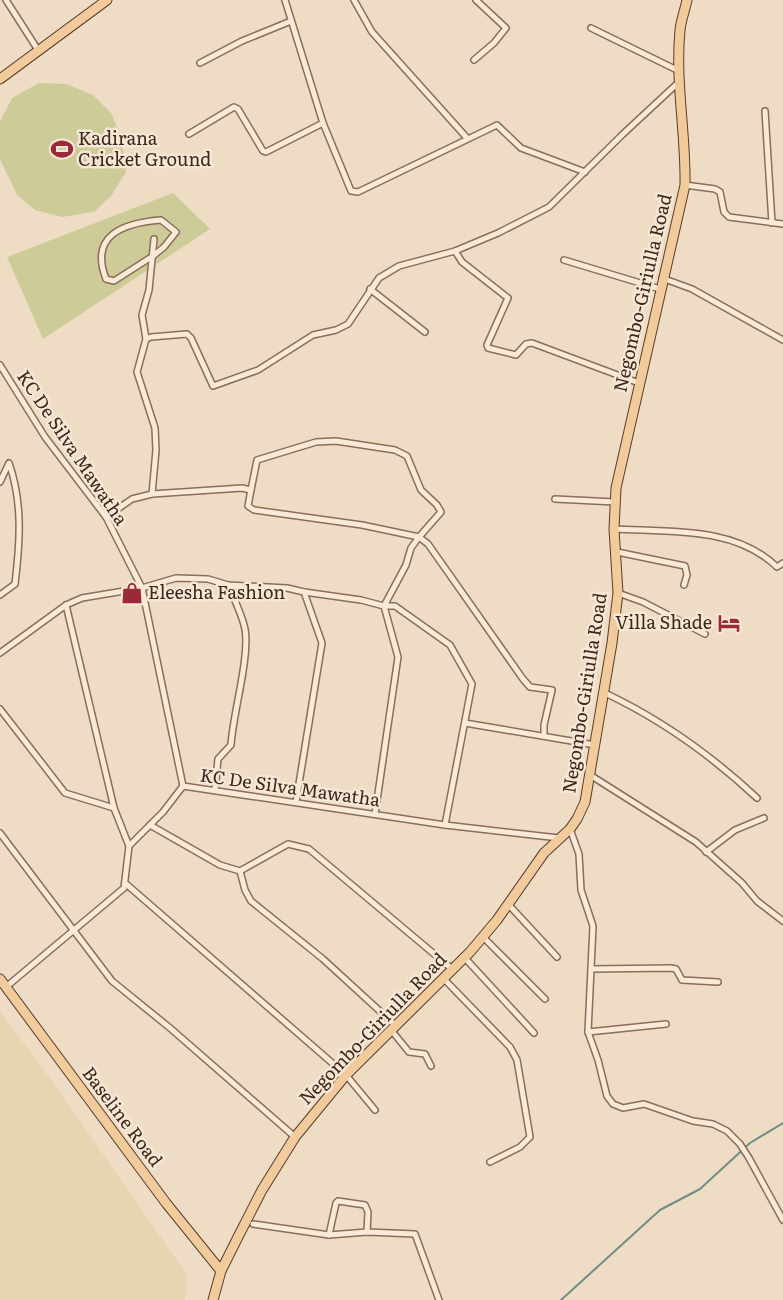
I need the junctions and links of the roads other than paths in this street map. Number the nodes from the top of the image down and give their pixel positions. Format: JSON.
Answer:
{"nodes":[{"id":1,"x":6,"y":0,"type":"edge"},
{"id":2,"x":108,"y":0,"type":"edge"},
{"id":3,"x":285,"y":0,"type":"edge"},
{"id":4,"x":354,"y":0,"type":"edge"},
{"id":5,"x":476,"y":0,"type":"edge"},
{"id":6,"x":687,"y":0,"type":"edge"},
{"id":7,"x":291,"y":21,"type":"junction"},
{"id":8,"x":591,"y":28,"type":"dead end"},
{"id":9,"x":38,"y":50,"type":"junction"},
{"id":10,"x":474,"y":60,"type":"dead end"},
{"id":11,"x":200,"y":63,"type":"dead end"},
{"id":12,"x":680,"y":72,"type":"junction"},
{"id":13,"x":0,"y":79,"type":"edge"},
{"id":14,"x":680,"y":82,"type":"junction"},
{"id":15,"x":765,"y":111,"type":"dead end"},
{"id":16,"x":323,"y":123,"type":"junction"},
{"id":17,"x":189,"y":134,"type":"dead end"},
{"id":18,"x":466,"y":138,"type":"junction"},
{"id":19,"x":585,"y":172,"type":"junction"},
{"id":20,"x":684,"y":185,"type":"junction"},
{"id":21,"x":772,"y":223,"type":"junction"},
{"id":22,"x":783,"y":224,"type":"edge"},
{"id":23,"x":154,"y":239,"type":"dead end"},
{"id":24,"x":455,"y":251,"type":"junction"},
{"id":25,"x":153,"y":256,"type":"junction"},
{"id":26,"x":564,"y":260,"type":"dead end"},
{"id":27,"x":662,"y":278,"type":"junction"},
{"id":28,"x":370,"y":289,"type":"junction"},
{"id":29,"x":660,"y":289,"type":"junction"},
{"id":30,"x":425,"y":332,"type":"dead end"},
{"id":31,"x":146,"y":339,"type":"junction"},
{"id":32,"x":783,"y":340,"type":"edge"},
{"id":33,"x":0,"y":365,"type":"edge"},
{"id":34,"x":640,"y":383,"type":"junction"},
{"id":35,"x":0,"y":482,"type":"edge"},
{"id":36,"x":251,"y":490,"type":"junction"},
{"id":37,"x":152,"y":494,"type":"junction"},
{"id":38,"x":555,"y":499,"type":"dead end"},
{"id":39,"x":616,"y":502,"type":"junction"},
{"id":40,"x":106,"y":517,"type":"junction"},
{"id":41,"x":614,"y":529,"type":"junction"},
{"id":42,"x":420,"y":537,"type":"junction"},
{"id":43,"x":617,"y":552,"type":"junction"},
{"id":44,"x":783,"y":563,"type":"edge"},
{"id":45,"x":228,"y":585,"type":"junction"},
{"id":46,"x":684,"y":585,"type":"dead end"},
{"id":47,"x":142,"y":588,"type":"junction"},
{"id":48,"x":304,"y":592,"type":"junction"},
{"id":49,"x":618,"y":593,"type":"junction"},
{"id":50,"x":0,"y":595,"type":"edge"},
{"id":51,"x":66,"y":605,"type":"junction"},
{"id":52,"x":384,"y":606,"type":"junction"},
{"id":53,"x":705,"y":634,"type":"dead end"},
{"id":54,"x":0,"y":653,"type":"edge"},
{"id":55,"x":605,"y":693,"type":"junction"},
{"id":56,"x":0,"y":709,"type":"edge"},
{"id":57,"x":465,"y":723,"type":"junction"},
{"id":58,"x":544,"y":736,"type":"junction"},
{"id":59,"x":595,"y":745,"type":"junction"},
{"id":60,"x":590,"y":775,"type":"junction"},
{"id":61,"x":183,"y":786,"type":"junction"},
{"id":62,"x":215,"y":790,"type":"junction"},
{"id":63,"x":757,"y":798,"type":"dead end"},
{"id":64,"x":296,"y":802,"type":"junction"},
{"id":65,"x":114,"y":808,"type":"junction"},
{"id":66,"x":375,"y":814,"type":"junction"},
{"id":67,"x":764,"y":818,"type":"dead end"},
{"id":68,"x":150,"y":825,"type":"junction"},
{"id":69,"x":445,"y":825,"type":"junction"},
{"id":70,"x":570,"y":828,"type":"junction"},
{"id":71,"x":0,"y":834,"type":"edge"},
{"id":72,"x":560,"y":838,"type":"junction"},
{"id":73,"x":129,"y":846,"type":"junction"},
{"id":74,"x":706,"y":852,"type":"junction"},
{"id":75,"x":240,"y":871,"type":"junction"},
{"id":76,"x":125,"y":883,"type":"junction"},
{"id":77,"x":508,"y":904,"type":"junction"},
{"id":78,"x":783,"y":921,"type":"edge"},
{"id":79,"x":74,"y":930,"type":"junction"},
{"id":80,"x":483,"y":937,"type":"junction"},
{"id":81,"x":464,"y":957,"type":"junction"},
{"id":82,"x":557,"y":957,"type":"dead end"},
{"id":83,"x":452,"y":969,"type":"junction"},
{"id":84,"x":591,"y":969,"type":"junction"},
{"id":85,"x":443,"y":978,"type":"junction"},
{"id":86,"x":718,"y":982,"type":"dead end"},
{"id":87,"x":3,"y":983,"type":"edge"},
{"id":88,"x":545,"y":999,"type":"dead end"},
{"id":89,"x":666,"y":1024,"type":"dead end"},
{"id":90,"x":393,"y":1027,"type":"junction"},
{"id":91,"x":588,"y":1032,"type":"junction"},
{"id":92,"x":534,"y":1033,"type":"dead end"},
{"id":93,"x":431,"y":1066,"type":"dead end"},
{"id":94,"x":346,"y":1075,"type":"junction"},
{"id":95,"x":375,"y":1110,"type":"dead end"},
{"id":96,"x":294,"y":1137,"type":"junction"},
{"id":97,"x":490,"y":1162,"type":"dead end"},
{"id":98,"x":783,"y":1220,"type":"edge"},
{"id":99,"x":253,"y":1224,"type":"dead end"},
{"id":100,"x":367,"y":1232,"type":"junction"},
{"id":101,"x":329,"y":1235,"type":"junction"},
{"id":102,"x":221,"y":1271,"type":"junction"},
{"id":103,"x":213,"y":1300,"type":"edge"},
{"id":104,"x":439,"y":1300,"type":"edge"}],
"edges":[{"from":1,"to":9,"type":"street"},
{"from":2,"to":9,"type":"main road"},
{"from":3,"to":7,"type":"street"},
{"from":4,"to":18,"type":"street"},
{"from":5,"to":10,"type":"street"},
{"from":6,"to":12,"type":"main road","name":"Negombo-Giriulla Road"},
{"from":7,"to":11,"type":"street"},
{"from":7,"to":16,"type":"street"},
{"from":8,"to":12,"type":"street"},
{"from":9,"to":13,"type":"main road"},
{"from":12,"to":14,"type":"main road","name":"Negombo-Giriulla Road"},
{"from":14,"to":19,"type":"street"},
{"from":14,"to":20,"type":"main road","name":"Negombo-Giriulla Road"},
{"from":15,"to":21,"type":"street"},
{"from":16,"to":17,"type":"street"},
{"from":16,"to":18,"type":"street"},
{"from":18,"to":19,"type":"street"},
{"from":19,"to":24,"type":"street"},
{"from":20,"to":21,"type":"street"},
{"from":20,"to":27,"type":"main road","name":"Negombo-Giriulla Road"},
{"from":21,"to":22,"type":"street"},
{"from":23,"to":25,"type":"street"},
{"from":24,"to":28,"type":"street"},
{"from":24,"to":34,"type":"street"},
{"from":25,"to":25,"type":"street"},
{"from":25,"to":31,"type":"street"},
{"from":26,"to":29,"type":"street"},
{"from":27,"to":29,"type":"main road","name":"Negombo-Giriulla Road"},
{"from":27,"to":32,"type":"street"},
{"from":28,"to":30,"type":"street"},
{"from":28,"to":31,"type":"street"},
{"from":29,"to":34,"type":"main road","name":"Negombo-Giriulla Road"},
{"from":31,"to":37,"type":"street"},
{"from":33,"to":40,"type":"street","name":"KC De Silva Mawatha"},
{"from":34,"to":39,"type":"main road","name":"Negombo-Giriulla Road"},
{"from":35,"to":50,"type":"street"},
{"from":36,"to":37,"type":"street"},
{"from":36,"to":42,"type":"street"},
{"from":36,"to":42,"type":"street"},
{"from":37,"to":40,"type":"street"},
{"from":38,"to":39,"type":"street"},
{"from":39,"to":41,"type":"main road","name":"Negombo-Giriulla Road"},
{"from":40,"to":47,"type":"street","name":"KC De Silva Mawatha"},
{"from":41,"to":43,"type":"main road","name":"Negombo-Giriulla Road"},
{"from":41,"to":44,"type":"street"},
{"from":42,"to":52,"type":"street"},
{"from":42,"to":58,"type":"street"},
{"from":43,"to":46,"type":"street"},
{"from":43,"to":49,"type":"main road","name":"Negombo-Giriulla Road"},
{"from":45,"to":47,"type":"street"},
{"from":45,"to":48,"type":"street"},
{"from":45,"to":62,"type":"street"},
{"from":47,"to":51,"type":"street"},
{"from":47,"to":61,"type":"street","name":"KC De Silva Mawatha"},
{"from":48,"to":52,"type":"street"},
{"from":48,"to":64,"type":"street"},
{"from":49,"to":53,"type":"street"},
{"from":49,"to":55,"type":"main road","name":"Negombo-Giriulla Road"},
{"from":51,"to":54,"type":"street"},
{"from":51,"to":65,"type":"street"},
{"from":52,"to":57,"type":"street"},
{"from":52,"to":66,"type":"street"},
{"from":55,"to":59,"type":"main road","name":"Negombo-Giriulla Road"},
{"from":55,"to":63,"type":"street"},
{"from":56,"to":65,"type":"street"},
{"from":57,"to":58,"type":"street"},
{"from":57,"to":69,"type":"street"},
{"from":58,"to":59,"type":"street"},
{"from":59,"to":60,"type":"main road","name":"Negombo-Giriulla Road"},
{"from":60,"to":70,"type":"main road","name":"Negombo-Giriulla Road"},
{"from":60,"to":74,"type":"street"},
{"from":61,"to":62,"type":"street","name":"KC De Silva Mawatha"},
{"from":61,"to":68,"type":"street"},
{"from":62,"to":64,"type":"street","name":"KC De Silva Mawatha"},
{"from":64,"to":66,"type":"street","name":"KC De Silva Mawatha"},
{"from":65,"to":73,"type":"street"},
{"from":66,"to":69,"type":"street","name":"KC De Silva Mawatha"},
{"from":67,"to":74,"type":"street"},
{"from":68,"to":73,"type":"street"},
{"from":68,"to":75,"type":"street"},
{"from":69,"to":72,"type":"street","name":"KC De Silva Mawatha"},
{"from":70,"to":72,"type":"main road","name":"Negombo-Giriulla Road"},
{"from":70,"to":84,"type":"street"},
{"from":71,"to":79,"type":"street"},
{"from":72,"to":77,"type":"main road","name":"Negombo-Giriulla Road"},
{"from":73,"to":76,"type":"street"},
{"from":74,"to":78,"type":"street"},
{"from":75,"to":83,"type":"street"},
{"from":75,"to":90,"type":"street"},
{"from":76,"to":79,"type":"street"},
{"from":76,"to":94,"type":"street"},
{"from":77,"to":80,"type":"main road","name":"Negombo-Giriulla Road"},
{"from":77,"to":82,"type":"street"},
{"from":79,"to":87,"type":"street"},
{"from":79,"to":96,"type":"street"},
{"from":80,"to":81,"type":"main road","name":"Negombo-Giriulla Road"},
{"from":80,"to":88,"type":"street"},
{"from":81,"to":83,"type":"main road","name":"Negombo-Giriulla Road"},
{"from":81,"to":92,"type":"street"},
{"from":83,"to":85,"type":"main road","name":"Negombo-Giriulla Road"},
{"from":84,"to":86,"type":"street"},
{"from":84,"to":91,"type":"street"},
{"from":85,"to":90,"type":"main road","name":"Negombo-Giriulla Road"},
{"from":85,"to":97,"type":"street"},
{"from":87,"to":102,"type":"main road","name":"Baseline Road"},
{"from":89,"to":91,"type":"street"},
{"from":90,"to":93,"type":"street"},
{"from":90,"to":94,"type":"main road","name":"Negombo-Giriulla Road"},
{"from":91,"to":98,"type":"street"},
{"from":94,"to":95,"type":"street"},
{"from":94,"to":96,"type":"main road","name":"Negombo-Giriulla Road"},
{"from":96,"to":102,"type":"main road","name":"Negombo-Giriulla Road"},
{"from":99,"to":101,"type":"street"},
{"from":100,"to":101,"type":"street"},
{"from":100,"to":101,"type":"street"},
{"from":100,"to":104,"type":"street"},
{"from":102,"to":103,"type":"main road","name":"Negombo-Giriulla Road"}]}
